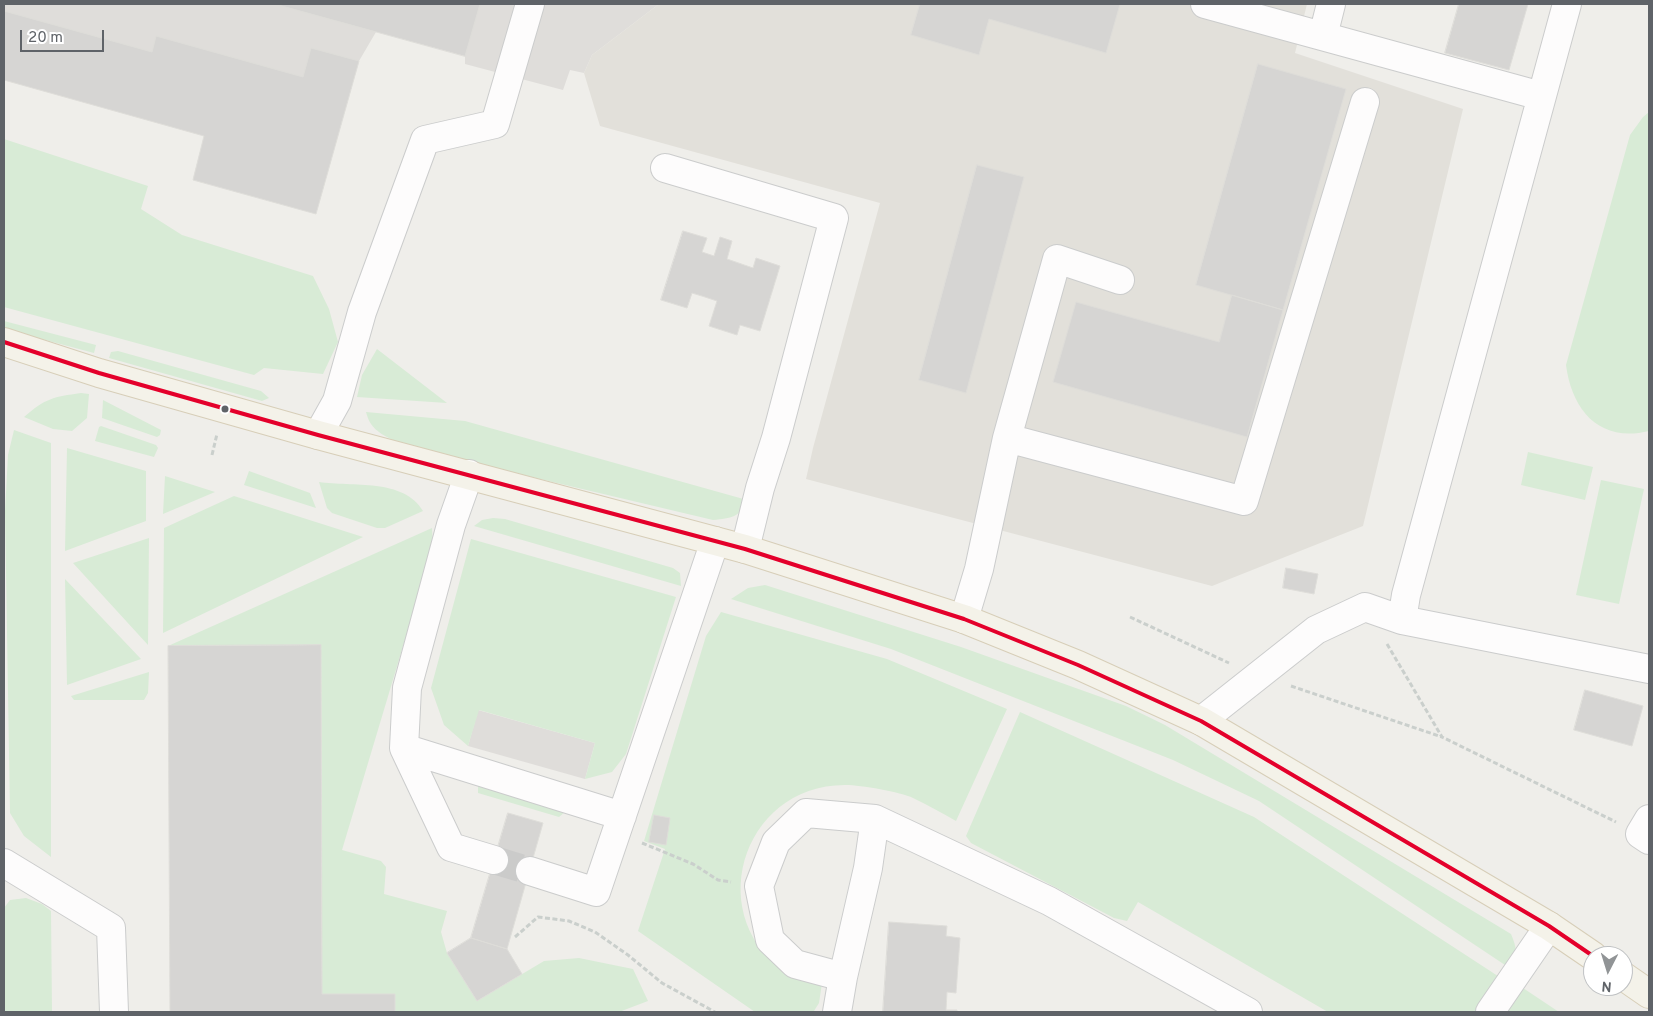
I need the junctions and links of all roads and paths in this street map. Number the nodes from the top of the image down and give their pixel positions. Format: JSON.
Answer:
{"nodes":[{"id":1,"x":530,"y":4,"type":"edge"},
{"id":2,"x":1205,"y":4,"type":"edge"},
{"id":3,"x":1331,"y":4,"type":"edge"},
{"id":4,"x":1567,"y":4,"type":"edge"},
{"id":5,"x":1323,"y":36,"type":"junction"},
{"id":6,"x":1541,"y":96,"type":"junction"},
{"id":7,"x":1365,"y":102,"type":"dead end"},
{"id":8,"x":665,"y":168,"type":"dead end"},
{"id":9,"x":1120,"y":280,"type":"dead end"},
{"id":10,"x":4,"y":342,"type":"edge"},
{"id":11,"x":318,"y":435,"type":"junction"},
{"id":12,"x":1007,"y":438,"type":"junction"},
{"id":13,"x":469,"y":474,"type":"junction"},
{"id":14,"x":715,"y":541,"type":"junction"},
{"id":15,"x":745,"y":549,"type":"junction"},
{"id":16,"x":1365,"y":607,"type":"junction"},
{"id":17,"x":964,"y":619,"type":"junction"},
{"id":18,"x":1402,"y":620,"type":"junction"},
{"id":19,"x":1649,"y":670,"type":"edge"},
{"id":20,"x":1201,"y":721,"type":"junction"},
{"id":21,"x":404,"y":748,"type":"junction"},
{"id":22,"x":622,"y":816,"type":"junction"},
{"id":23,"x":875,"y":819,"type":"junction"},
{"id":24,"x":1646,"y":831,"type":"edge"},
{"id":25,"x":494,"y":860,"type":"tunnel mouth"},
{"id":26,"x":4,"y":863,"type":"edge"},
{"id":27,"x":530,"y":872,"type":"tunnel mouth"},
{"id":28,"x":759,"y":886,"type":"junction"},
{"id":29,"x":1549,"y":926,"type":"junction"},
{"id":30,"x":515,"y":937,"type":"dead end"},
{"id":31,"x":1583,"y":949,"type":"edge"},
{"id":32,"x":843,"y":977,"type":"junction"},
{"id":33,"x":1633,"y":983,"type":"edge"},
{"id":34,"x":1649,"y":994,"type":"edge"},
{"id":35,"x":114,"y":1012,"type":"edge"},
{"id":36,"x":715,"y":1012,"type":"edge"},
{"id":37,"x":837,"y":1012,"type":"edge"},
{"id":38,"x":1248,"y":1012,"type":"edge"},
{"id":39,"x":1490,"y":1012,"type":"edge"}],
"edges":[{"from":1,"to":11,"type":"lane"},
{"from":2,"to":5,"type":"lane"},
{"from":3,"to":5,"type":"lane"},
{"from":4,"to":6,"type":"lane"},
{"from":5,"to":6,"type":"lane"},
{"from":6,"to":18,"type":"lane"},
{"from":7,"to":12,"type":"lane"},
{"from":8,"to":15,"type":"lane"},
{"from":9,"to":12,"type":"lane"},
{"from":10,"to":11,"type":"main road"},
{"from":11,"to":13,"type":"main road"},
{"from":12,"to":17,"type":"lane"},
{"from":13,"to":14,"type":"main road"},
{"from":13,"to":21,"type":"lane"},
{"from":14,"to":15,"type":"main road"},
{"from":14,"to":22,"type":"lane"},
{"from":15,"to":17,"type":"main road"},
{"from":16,"to":18,"type":"lane"},
{"from":16,"to":20,"type":"lane"},
{"from":16,"to":24,"type":"path"},
{"from":17,"to":20,"type":"main road"},
{"from":18,"to":19,"type":"lane"},
{"from":20,"to":29,"type":"main road"},
{"from":21,"to":22,"type":"lane"},
{"from":21,"to":25,"type":"lane"},
{"from":22,"to":27,"type":"lane"},
{"from":22,"to":28,"type":"path"},
{"from":23,"to":28,"type":"lane"},
{"from":23,"to":32,"type":"lane"},
{"from":23,"to":38,"type":"lane"},
{"from":26,"to":35,"type":"lane"},
{"from":28,"to":32,"type":"lane"},
{"from":29,"to":31,"type":"main road"},
{"from":29,"to":39,"type":"lane"},
{"from":30,"to":36,"type":"path"},
{"from":32,"to":37,"type":"lane"},
{"from":33,"to":34,"type":"main road"}]}
